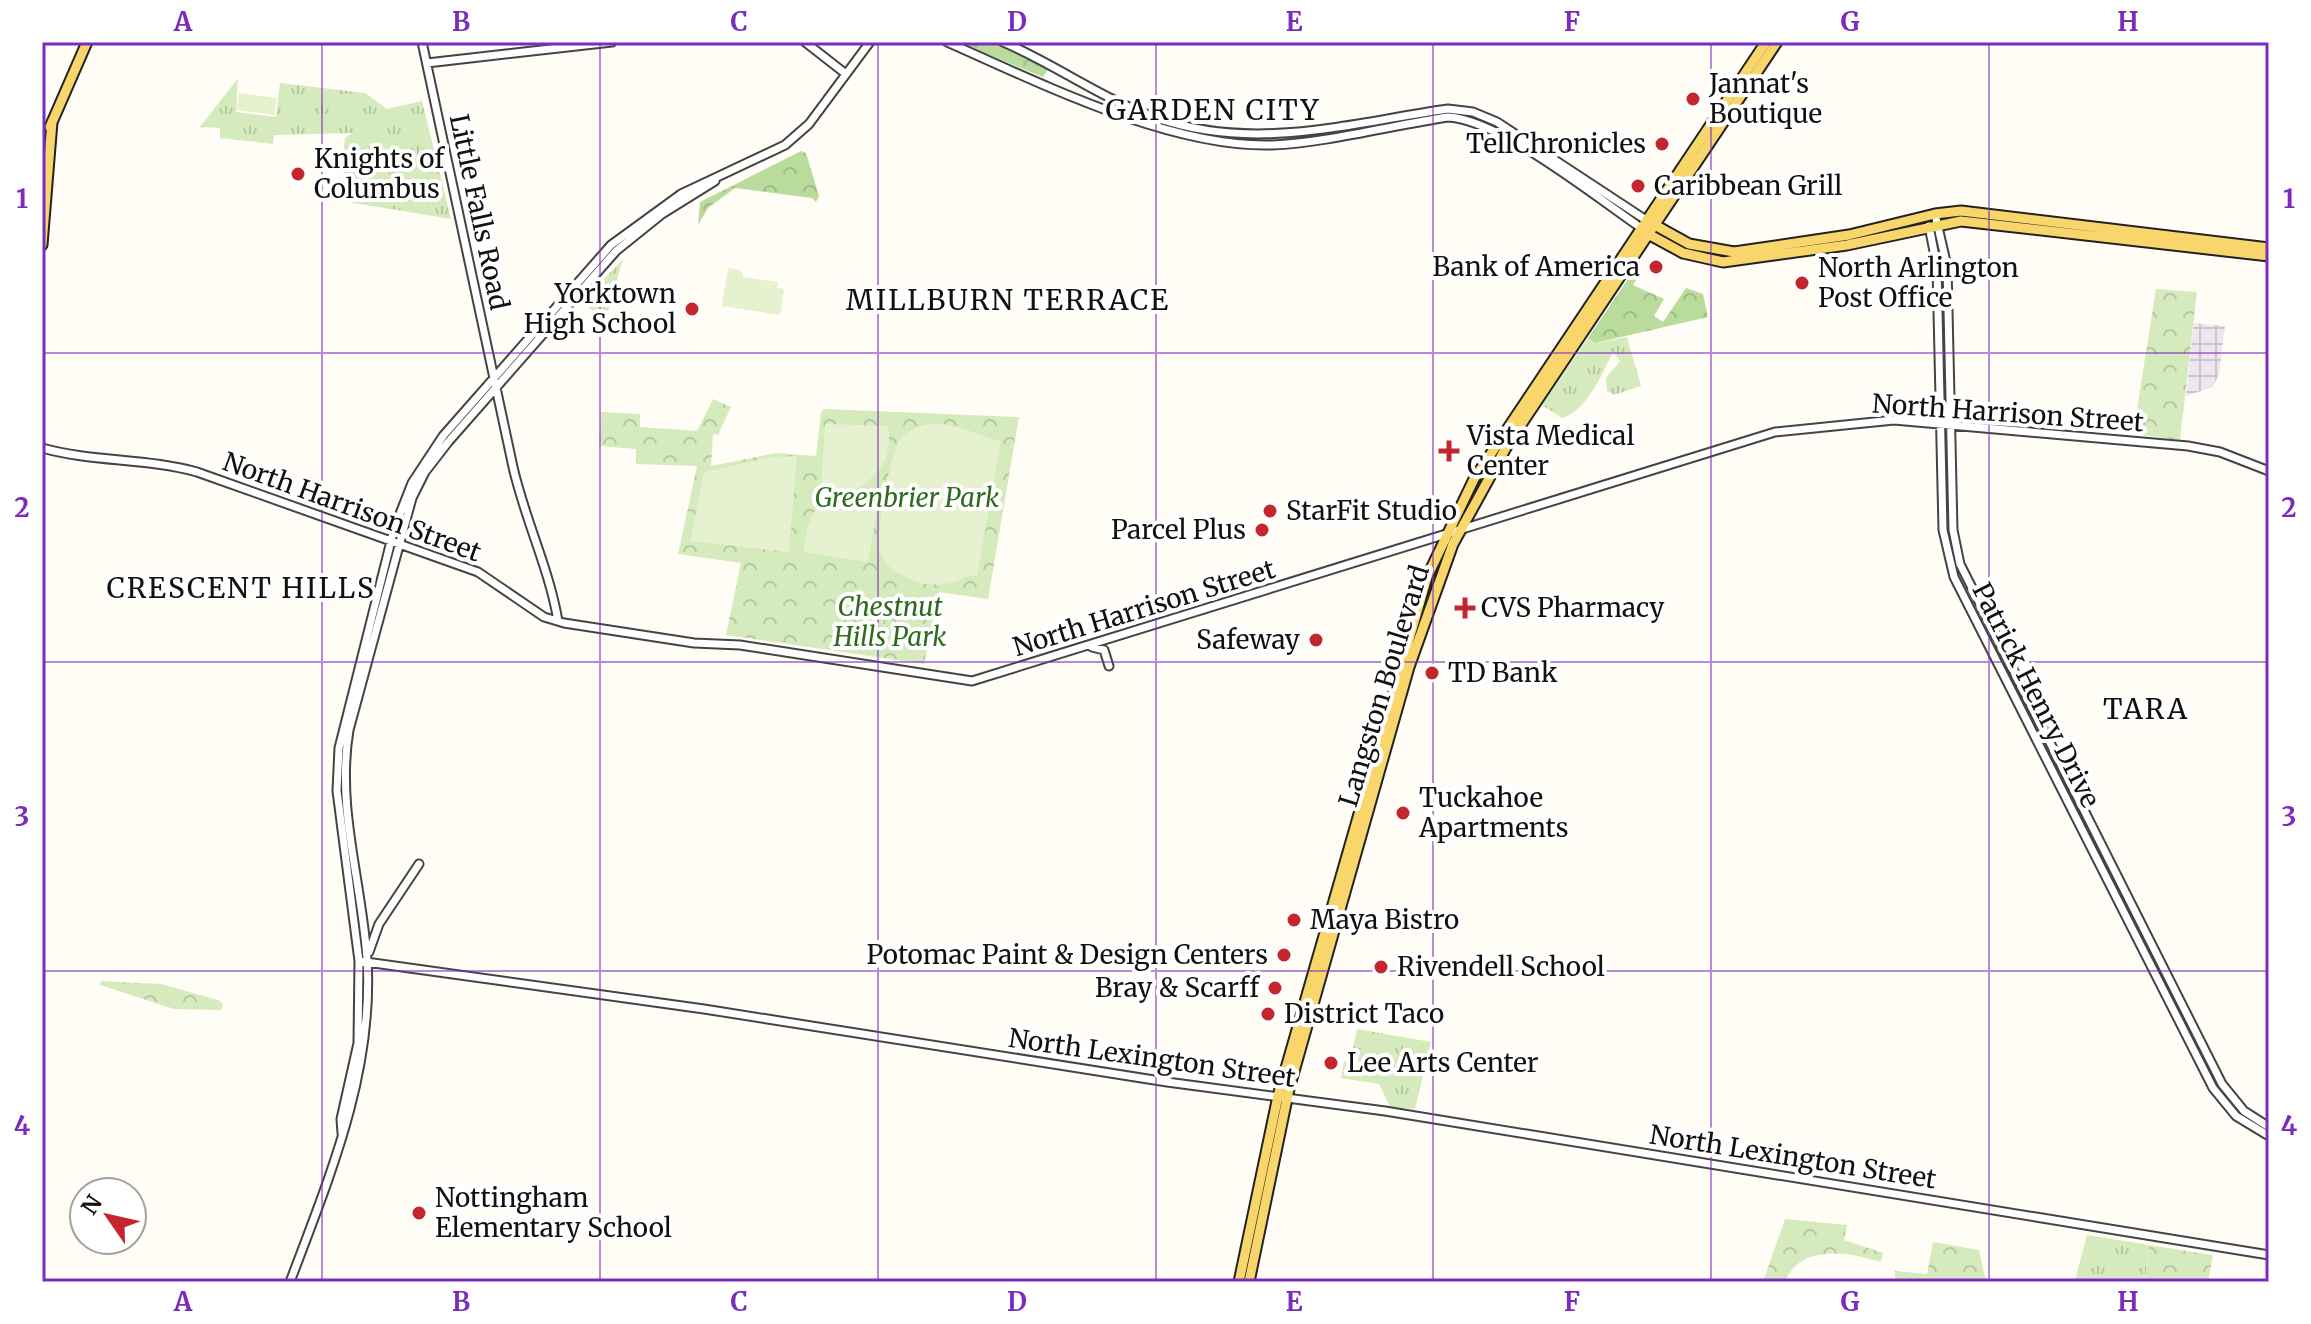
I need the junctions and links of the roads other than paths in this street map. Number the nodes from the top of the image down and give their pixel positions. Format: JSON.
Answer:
{"nodes":[{"id":1,"x":87,"y":42,"type":"edge"},
{"id":2,"x":422,"y":42,"type":"edge"},
{"id":3,"x":612,"y":42,"type":"edge"},
{"id":4,"x":805,"y":42,"type":"edge"},
{"id":5,"x":870,"y":42,"type":"edge"},
{"id":6,"x":947,"y":42,"type":"edge"},
{"id":7,"x":1003,"y":42,"type":"edge"},
{"id":8,"x":1766,"y":42,"type":"edge"},
{"id":9,"x":1777,"y":42,"type":"edge"},
{"id":10,"x":427,"y":63,"type":"junction"},
{"id":11,"x":846,"y":74,"type":"junction"},
{"id":12,"x":52,"y":122,"type":"junction"},
{"id":13,"x":42,"y":145,"type":"edge"},
{"id":14,"x":715,"y":180,"type":"junction"},
{"id":15,"x":1932,"y":220,"type":"junction"},
{"id":16,"x":1644,"y":224,"type":"junction"},
{"id":17,"x":1653,"y":230,"type":"junction"},
{"id":18,"x":42,"y":245,"type":"edge"},
{"id":19,"x":2269,"y":248,"type":"edge"},
{"id":20,"x":2269,"y":256,"type":"edge"},
{"id":21,"x":493,"y":378,"type":"junction"},
{"id":22,"x":495,"y":387,"type":"junction"},
{"id":23,"x":1940,"y":424,"type":"junction"},
{"id":24,"x":1950,"y":425,"type":"junction"},
{"id":25,"x":42,"y":448,"type":"edge"},
{"id":26,"x":2269,"y":471,"type":"edge"},
{"id":27,"x":1460,"y":530,"type":"junction"},
{"id":28,"x":1445,"y":535,"type":"junction"},
{"id":29,"x":395,"y":541,"type":"junction"},
{"id":30,"x":558,"y":621,"type":"junction"},
{"id":31,"x":1086,"y":647,"type":"junction"},
{"id":32,"x":1109,"y":666,"type":"dead end"},
{"id":33,"x":419,"y":864,"type":"dead end"},
{"id":34,"x":363,"y":961,"type":"junction"},
{"id":35,"x":1282,"y":1097,"type":"junction"},
{"id":36,"x":2269,"y":1127,"type":"edge"},
{"id":37,"x":2269,"y":1136,"type":"edge"},
{"id":38,"x":2269,"y":1255,"type":"edge"},
{"id":39,"x":290,"y":1282,"type":"edge"},
{"id":40,"x":1239,"y":1282,"type":"edge"},
{"id":41,"x":1249,"y":1282,"type":"edge"}],
"edges":[{"from":1,"to":12,"type":"main road"},
{"from":2,"to":10,"type":"street","name":"Little Falls Road"},
{"from":3,"to":10,"type":"street"},
{"from":4,"to":11,"type":"street"},
{"from":5,"to":11,"type":"street"},
{"from":6,"to":16,"type":"street"},
{"from":7,"to":16,"type":"street"},
{"from":8,"to":16,"type":"main road","name":"Langston Boulevard"},
{"from":9,"to":17,"type":"main road","name":"Langston Boulevard"},
{"from":10,"to":21,"type":"street","name":"Little Falls Road"},
{"from":11,"to":14,"type":"street"},
{"from":12,"to":13,"type":"main road"},
{"from":12,"to":18,"type":"main road"},
{"from":14,"to":21,"type":"street"},
{"from":14,"to":22,"type":"street"},
{"from":15,"to":17,"type":"main road"},
{"from":15,"to":19,"type":"main road"},
{"from":15,"to":20,"type":"main road"},
{"from":15,"to":23,"type":"street","name":"Patrick Henry Drive"},
{"from":15,"to":24,"type":"street","name":"Patrick Henry Drive"},
{"from":16,"to":17,"type":"main road"},
{"from":16,"to":28,"type":"main road","name":"Langston Boulevard"},
{"from":17,"to":27,"type":"main road","name":"Langston Boulevard"},
{"from":21,"to":22,"type":"street","name":"Little Falls Road"},
{"from":21,"to":29,"type":"street"},
{"from":22,"to":29,"type":"street"},
{"from":22,"to":30,"type":"street","name":"Little Falls Road"},
{"from":23,"to":24,"type":"street","name":"North Harrison Street"},
{"from":23,"to":27,"type":"street","name":"North Harrison Street"},
{"from":23,"to":37,"type":"street","name":"Patrick Henry Drive"},
{"from":24,"to":26,"type":"street","name":"North Harrison Street"},
{"from":24,"to":36,"type":"street","name":"Patrick Henry Drive"},
{"from":25,"to":29,"type":"street","name":"North Harrison Street"},
{"from":27,"to":28,"type":"street","name":"North Harrison Street"},
{"from":27,"to":35,"type":"main road","name":"Langston Boulevard"},
{"from":28,"to":31,"type":"street","name":"North Harrison Street"},
{"from":28,"to":35,"type":"main road","name":"Langston Boulevard"},
{"from":29,"to":30,"type":"street","name":"North Harrison Street"},
{"from":29,"to":34,"type":"street"},
{"from":30,"to":31,"type":"street","name":"North Harrison Street"},
{"from":31,"to":32,"type":"street"},
{"from":33,"to":34,"type":"street"},
{"from":34,"to":35,"type":"street","name":"North Lexington Street"},
{"from":34,"to":39,"type":"street"},
{"from":35,"to":38,"type":"street","name":"North Lexington Street"},
{"from":35,"to":40,"type":"main road","name":"Langston Boulevard"},
{"from":35,"to":41,"type":"main road","name":"Langston Boulevard"}]}
